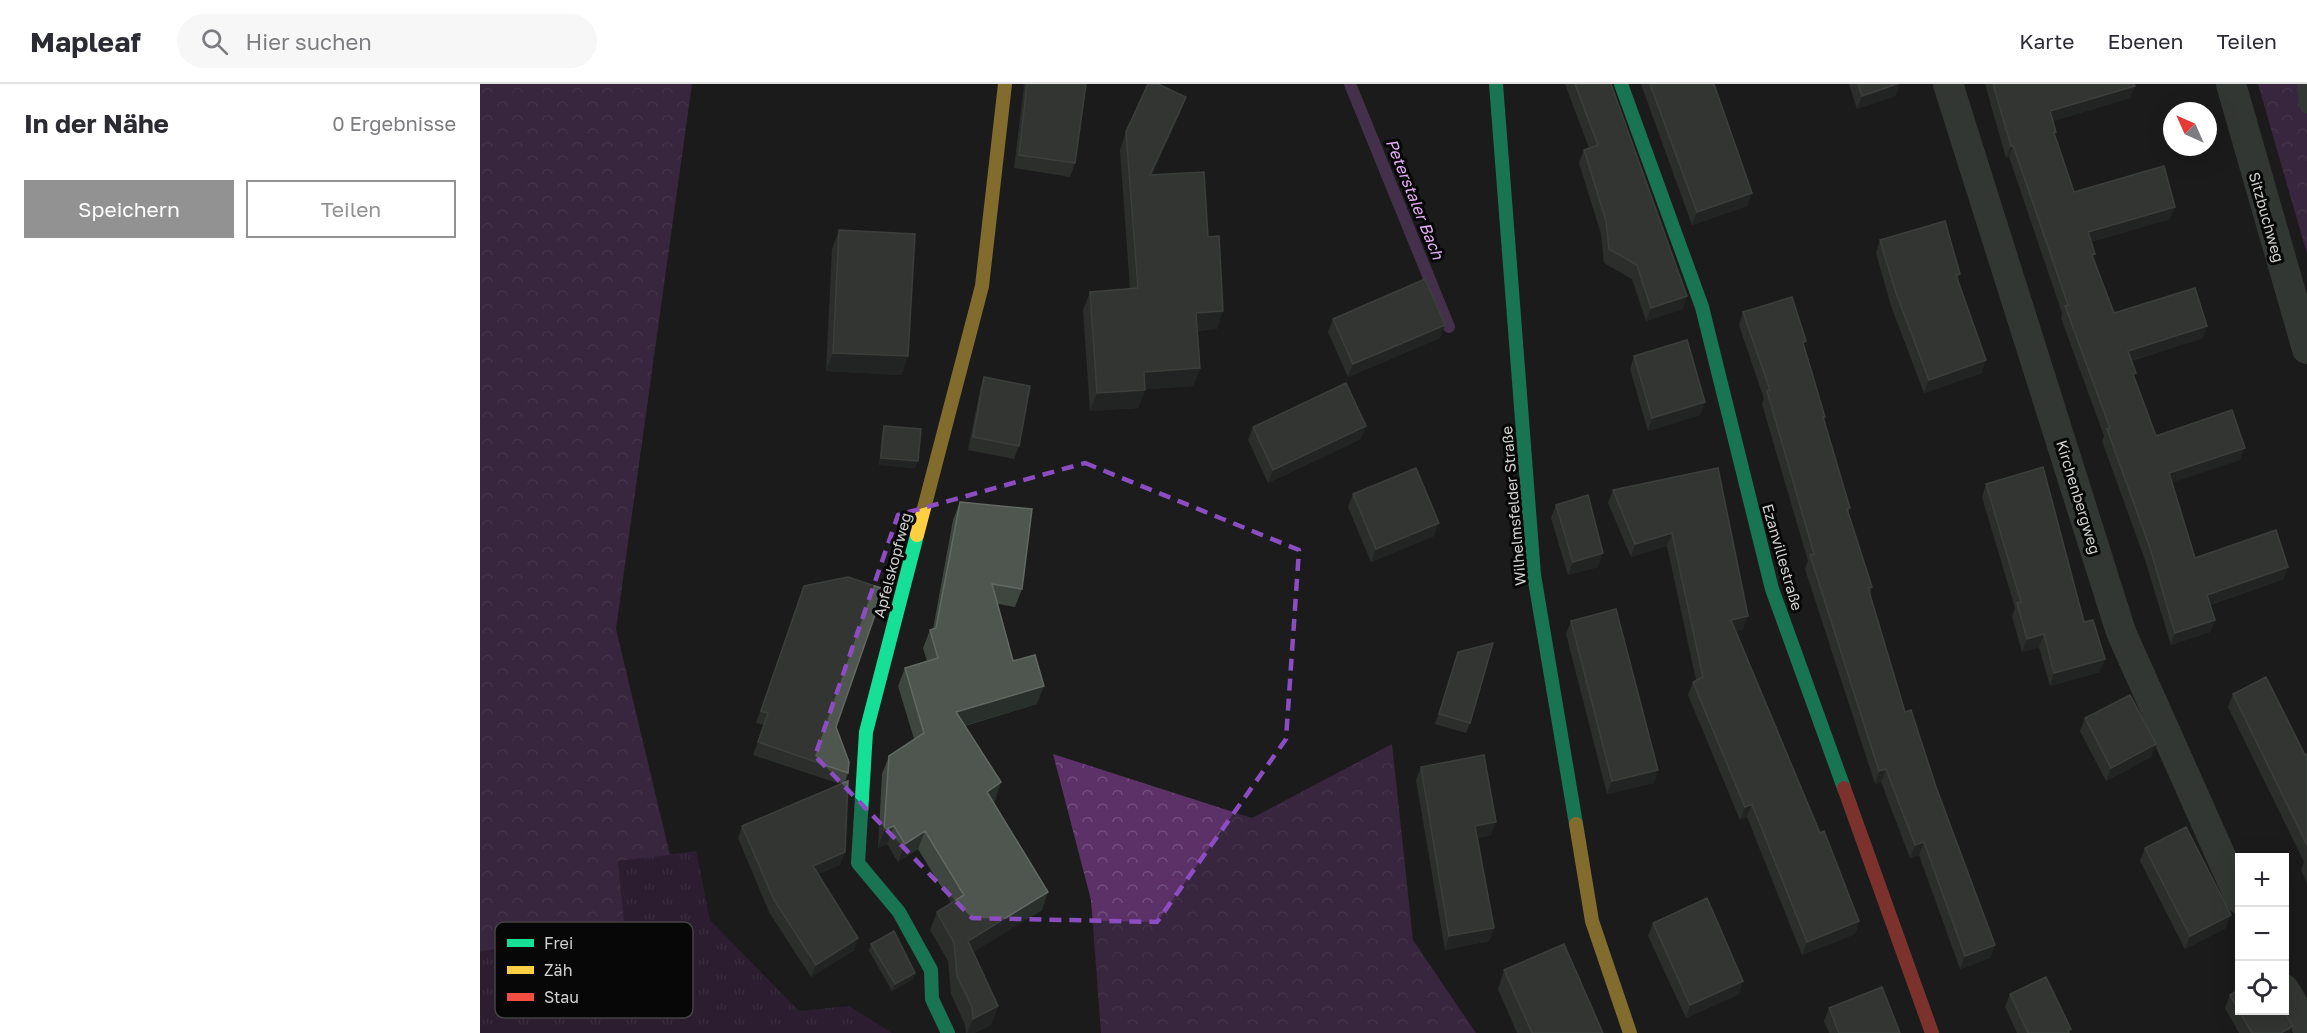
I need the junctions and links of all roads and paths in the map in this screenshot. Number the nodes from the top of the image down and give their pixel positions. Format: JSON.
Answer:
{"nodes":[{"id":1,"x":1005,"y":84,"type":"edge"},
{"id":2,"x":1496,"y":84,"type":"edge"},
{"id":3,"x":1621,"y":84,"type":"edge"},
{"id":4,"x":1948,"y":84,"type":"edge"},
{"id":5,"x":2231,"y":84,"type":"edge"},
{"id":6,"x":2304,"y":84,"type":"edge"},
{"id":7,"x":2307,"y":106,"type":"edge"},
{"id":8,"x":2307,"y":349,"type":"edge"},
{"id":9,"x":2235,"y":888,"type":"edge"},
{"id":10,"x":2289,"y":997,"type":"edge"},
{"id":11,"x":2307,"y":1027,"type":"edge"},
{"id":12,"x":948,"y":1033,"type":"edge"},
{"id":13,"x":1630,"y":1033,"type":"edge"},
{"id":14,"x":1932,"y":1033,"type":"edge"}],
"edges":[{"from":1,"to":12,"type":"street","name":"Apfelskopfweg"},
{"from":2,"to":13,"type":"street","name":"Wilhelmsfelder Straße"},
{"from":3,"to":14,"type":"street","name":"Ezanvillestraße"},
{"from":4,"to":9,"type":"street","name":"Kirchenbergweg"},
{"from":5,"to":8,"type":"street","name":"Sitzbuchweg"},
{"from":6,"to":7,"type":"lane"},
{"from":10,"to":11,"type":"street"}]}
